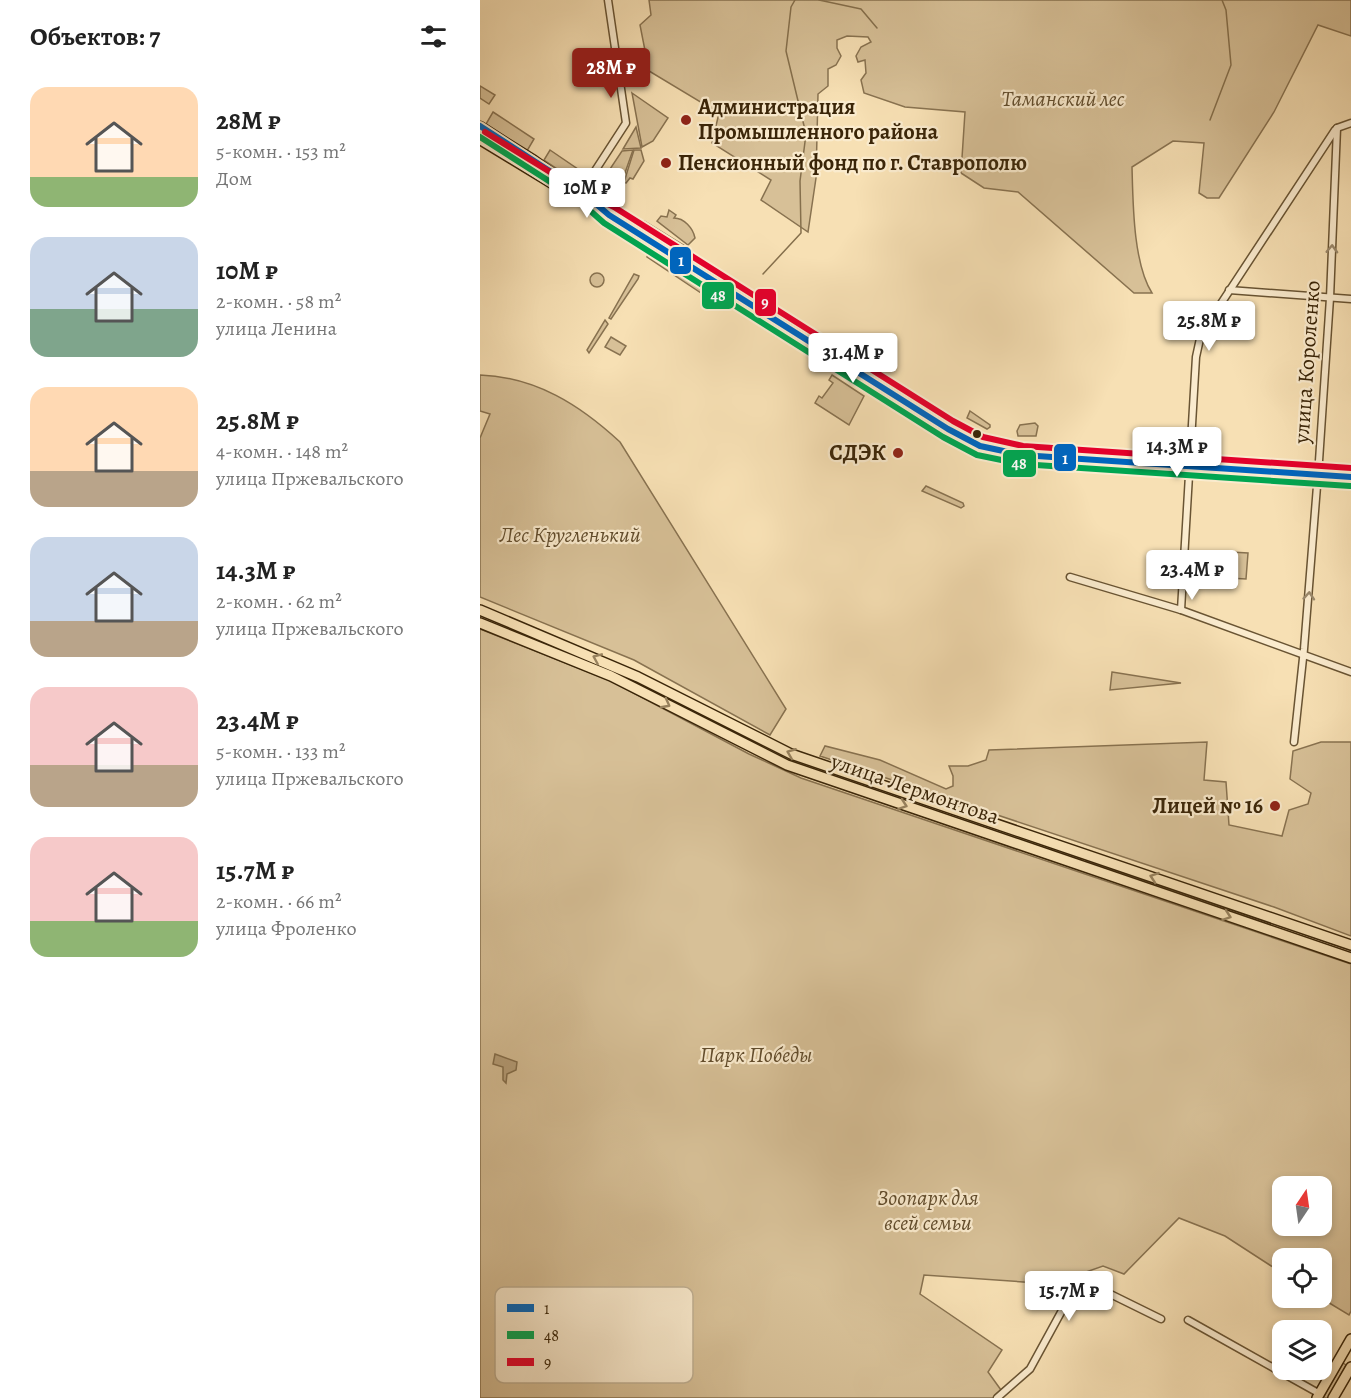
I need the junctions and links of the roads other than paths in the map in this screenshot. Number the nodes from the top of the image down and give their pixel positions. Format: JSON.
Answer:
{"nodes":[{"id":1,"x":608,"y":0,"type":"edge"},
{"id":2,"x":1351,"y":123,"type":"edge"},
{"id":3,"x":480,"y":126,"type":"edge"},
{"id":4,"x":1337,"y":128,"type":"junction"},
{"id":5,"x":480,"y":140,"type":"edge"},
{"id":6,"x":579,"y":195,"type":"junction"},
{"id":7,"x":1229,"y":290,"type":"junction"},
{"id":8,"x":1330,"y":297,"type":"junction"},
{"id":9,"x":1351,"y":299,"type":"edge"},
{"id":10,"x":1190,"y":466,"type":"junction"},
{"id":11,"x":1318,"y":475,"type":"junction"},
{"id":12,"x":1351,"y":477,"type":"edge"},
{"id":13,"x":1070,"y":577,"type":"dead end"},
{"id":14,"x":480,"y":610,"type":"edge"},
{"id":15,"x":1181,"y":610,"type":"junction"},
{"id":16,"x":480,"y":623,"type":"edge"},
{"id":17,"x":1303,"y":654,"type":"junction"},
{"id":18,"x":616,"y":666,"type":"junction"},
{"id":19,"x":1351,"y":672,"type":"edge"},
{"id":20,"x":611,"y":676,"type":"junction"},
{"id":21,"x":1294,"y":742,"type":"dead end"},
{"id":22,"x":1086,"y":853,"type":"junction"},
{"id":23,"x":1083,"y":866,"type":"junction"},
{"id":24,"x":1351,"y":945,"type":"edge"},
{"id":25,"x":1351,"y":958,"type":"edge"},
{"id":26,"x":1161,"y":1319,"type":"dead end"},
{"id":27,"x":1188,"y":1320,"type":"dead end"},
{"id":28,"x":1351,"y":1339,"type":"edge"},
{"id":29,"x":1348,"y":1348,"type":"edge"},
{"id":30,"x":1351,"y":1368,"type":"edge"},
{"id":31,"x":1318,"y":1396,"type":"edge"},
{"id":32,"x":997,"y":1398,"type":"edge"},
{"id":33,"x":1333,"y":1398,"type":"edge"}],
"edges":[{"from":1,"to":6,"type":"street"},
{"from":2,"to":4,"type":"street"},
{"from":3,"to":6,"type":"main road"},
{"from":4,"to":7,"type":"street"},
{"from":8,"to":4,"type":"street","name":"улица Короленко","one_way":true},
{"from":5,"to":6,"type":"main road"},
{"from":6,"to":10,"type":"main road"},
{"from":7,"to":8,"type":"street"},
{"from":7,"to":10,"type":"street"},
{"from":8,"to":9,"type":"street"},
{"from":8,"to":11,"type":"street","name":"улица Короленко"},
{"from":10,"to":11,"type":"main road"},
{"from":10,"to":15,"type":"street"},
{"from":11,"to":12,"type":"main road"},
{"from":17,"to":11,"type":"street","name":"улица Короленко","one_way":true},
{"from":13,"to":15,"type":"street"},
{"from":18,"to":14,"type":"main road","name":"улица Лермонтова","one_way":true},
{"from":15,"to":17,"type":"street"},
{"from":16,"to":20,"type":"main road","name":"улица Лермонтова"},
{"from":17,"to":19,"type":"street"},
{"from":17,"to":21,"type":"street","name":"улица Короленко"},
{"from":18,"to":20,"type":"main road"},
{"from":22,"to":18,"type":"main road","name":"улица Лермонтова","one_way":true},
{"from":20,"to":23,"type":"main road","name":"улица Лермонтова","one_way":true},
{"from":22,"to":23,"type":"main road"},
{"from":24,"to":22,"type":"main road","name":"улица Лермонтова","one_way":true},
{"from":23,"to":25,"type":"main road","name":"улица Лермонтова","one_way":true},
{"from":26,"to":32,"type":"street"},
{"from":27,"to":31,"type":"street"},
{"from":28,"to":29,"type":"main road"},
{"from":29,"to":31,"type":"main road"},
{"from":30,"to":33,"type":"main road"}]}
